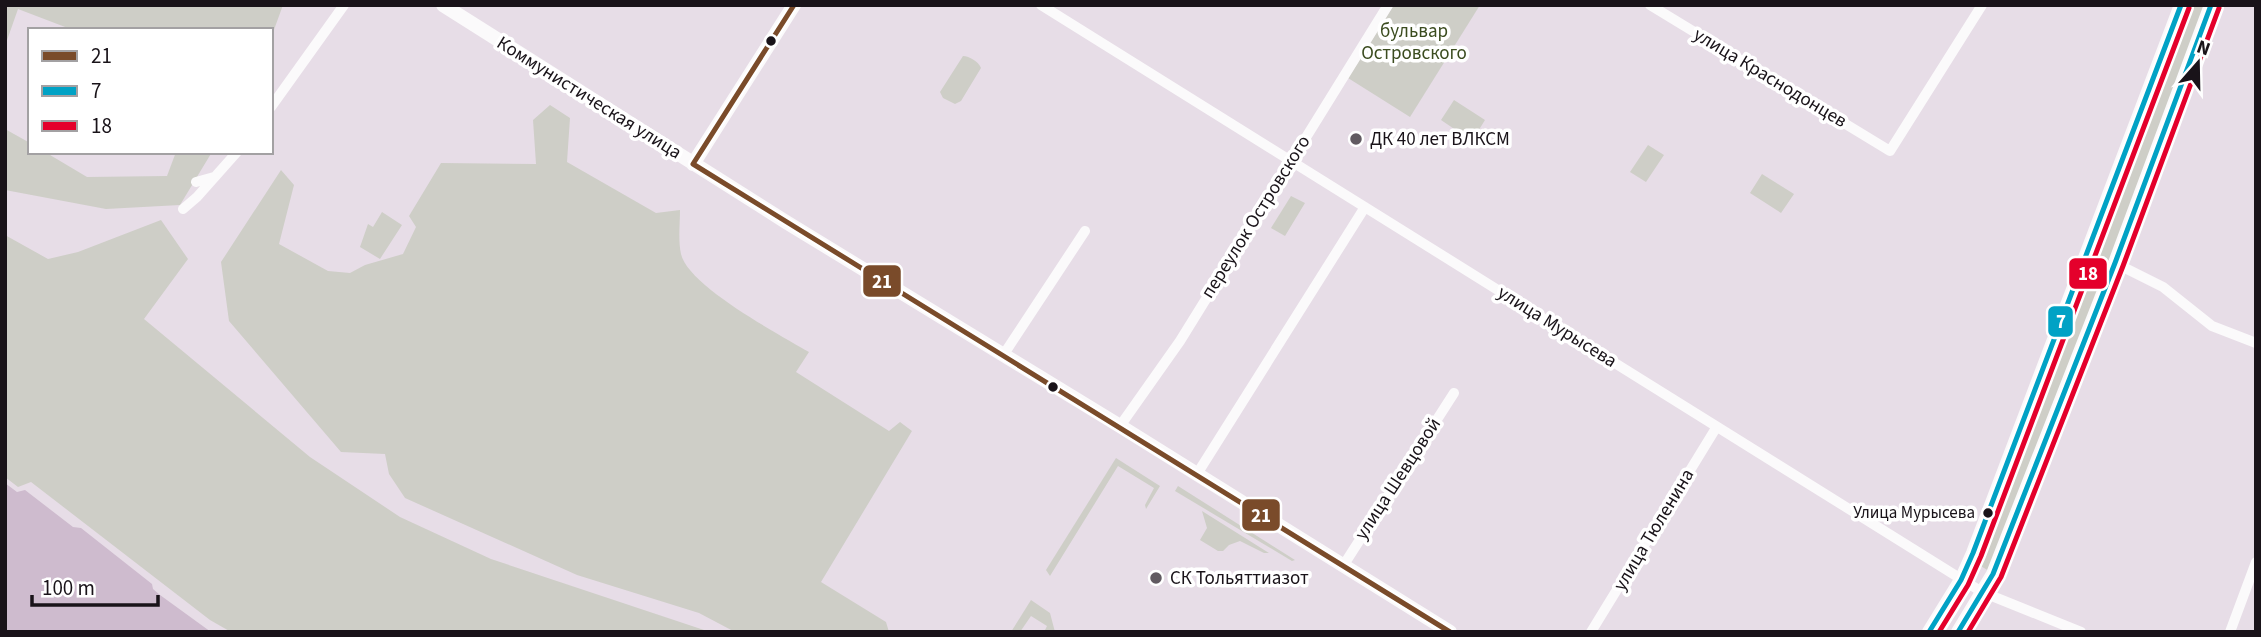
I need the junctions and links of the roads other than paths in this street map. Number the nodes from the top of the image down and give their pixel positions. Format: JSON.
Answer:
{"nodes":[{"id":1,"x":344,"y":5,"type":"edge"},
{"id":2,"x":443,"y":5,"type":"edge"},
{"id":3,"x":794,"y":5,"type":"edge"},
{"id":4,"x":1041,"y":5,"type":"edge"},
{"id":5,"x":1388,"y":5,"type":"edge"},
{"id":6,"x":1650,"y":5,"type":"edge"},
{"id":7,"x":1982,"y":5,"type":"edge"},
{"id":8,"x":2181,"y":5,"type":"edge"},
{"id":9,"x":2211,"y":5,"type":"edge"},
{"id":10,"x":273,"y":104,"type":"edge"},
{"id":11,"x":235,"y":154,"type":"edge"},
{"id":12,"x":1291,"y":161,"type":"junction"},
{"id":13,"x":693,"y":163,"type":"junction"},
{"id":14,"x":214,"y":177,"type":"junction"},
{"id":15,"x":197,"y":182,"type":"dead end"},
{"id":16,"x":1365,"y":207,"type":"junction"},
{"id":17,"x":183,"y":209,"type":"dead end"},
{"id":18,"x":1085,"y":232,"type":"dead end"},
{"id":19,"x":2115,"y":263,"type":"junction"},
{"id":20,"x":2081,"y":272,"type":"junction"},
{"id":21,"x":2107,"y":282,"type":"junction"},
{"id":22,"x":2256,"y":343,"type":"edge"},
{"id":23,"x":1004,"y":354,"type":"junction"},
{"id":24,"x":1454,"y":393,"type":"dead end"},
{"id":25,"x":1120,"y":426,"type":"junction"},
{"id":26,"x":1716,"y":428,"type":"junction"},
{"id":27,"x":1197,"y":474,"type":"junction"},
{"id":28,"x":2256,"y":562,"type":"edge"},
{"id":29,"x":1343,"y":566,"type":"junction"},
{"id":30,"x":1961,"y":580,"type":"junction"},
{"id":31,"x":1982,"y":592,"type":"junction"},
{"id":32,"x":1450,"y":632,"type":"edge"},
{"id":33,"x":1591,"y":632,"type":"edge"},
{"id":34,"x":1929,"y":632,"type":"edge"},
{"id":35,"x":1958,"y":632,"type":"edge"},
{"id":36,"x":2081,"y":632,"type":"edge"},
{"id":37,"x":2230,"y":632,"type":"edge"}],
"edges":[{"from":1,"to":10,"type":"street"},
{"from":2,"to":13,"type":"main road","name":"Коммунистическая улица"},
{"from":3,"to":13,"type":"main road"},
{"from":4,"to":12,"type":"street","name":"улица Мурысева"},
{"from":5,"to":12,"type":"street","name":"переулок Островского"},
{"from":6,"to":7,"type":"street","name":"улица Краснодонцев"},
{"from":8,"to":20,"type":"main road"},
{"from":9,"to":19,"type":"main road"},
{"from":11,"to":14,"type":"street"},
{"from":12,"to":16,"type":"street","name":"улица Мурысева"},
{"from":12,"to":25,"type":"street","name":"переулок Островского"},
{"from":13,"to":23,"type":"main road","name":"Коммунистическая улица"},
{"from":14,"to":15,"type":"street"},
{"from":14,"to":17,"type":"street"},
{"from":16,"to":26,"type":"street","name":"улица Мурысева"},
{"from":16,"to":27,"type":"street"},
{"from":18,"to":23,"type":"street"},
{"from":19,"to":21,"type":"main road"},
{"from":19,"to":22,"type":"street"},
{"from":20,"to":21,"type":"main road"},
{"from":20,"to":30,"type":"main road"},
{"from":21,"to":31,"type":"main road"},
{"from":23,"to":25,"type":"main road","name":"Коммунистическая улица"},
{"from":24,"to":29,"type":"street","name":"улица Шевцовой"},
{"from":25,"to":27,"type":"main road","name":"Коммунистическая улица"},
{"from":26,"to":30,"type":"street","name":"улица Мурысева"},
{"from":26,"to":33,"type":"street","name":"улица Тюленина"},
{"from":27,"to":29,"type":"main road","name":"Коммунистическая улица"},
{"from":28,"to":37,"type":"street"},
{"from":29,"to":32,"type":"main road","name":"Коммунистическая улица"},
{"from":30,"to":31,"type":"street","name":"улица Мурысева"},
{"from":30,"to":34,"type":"main road"},
{"from":31,"to":35,"type":"main road"},
{"from":31,"to":36,"type":"street","name":"улица Мурысева"}]}
